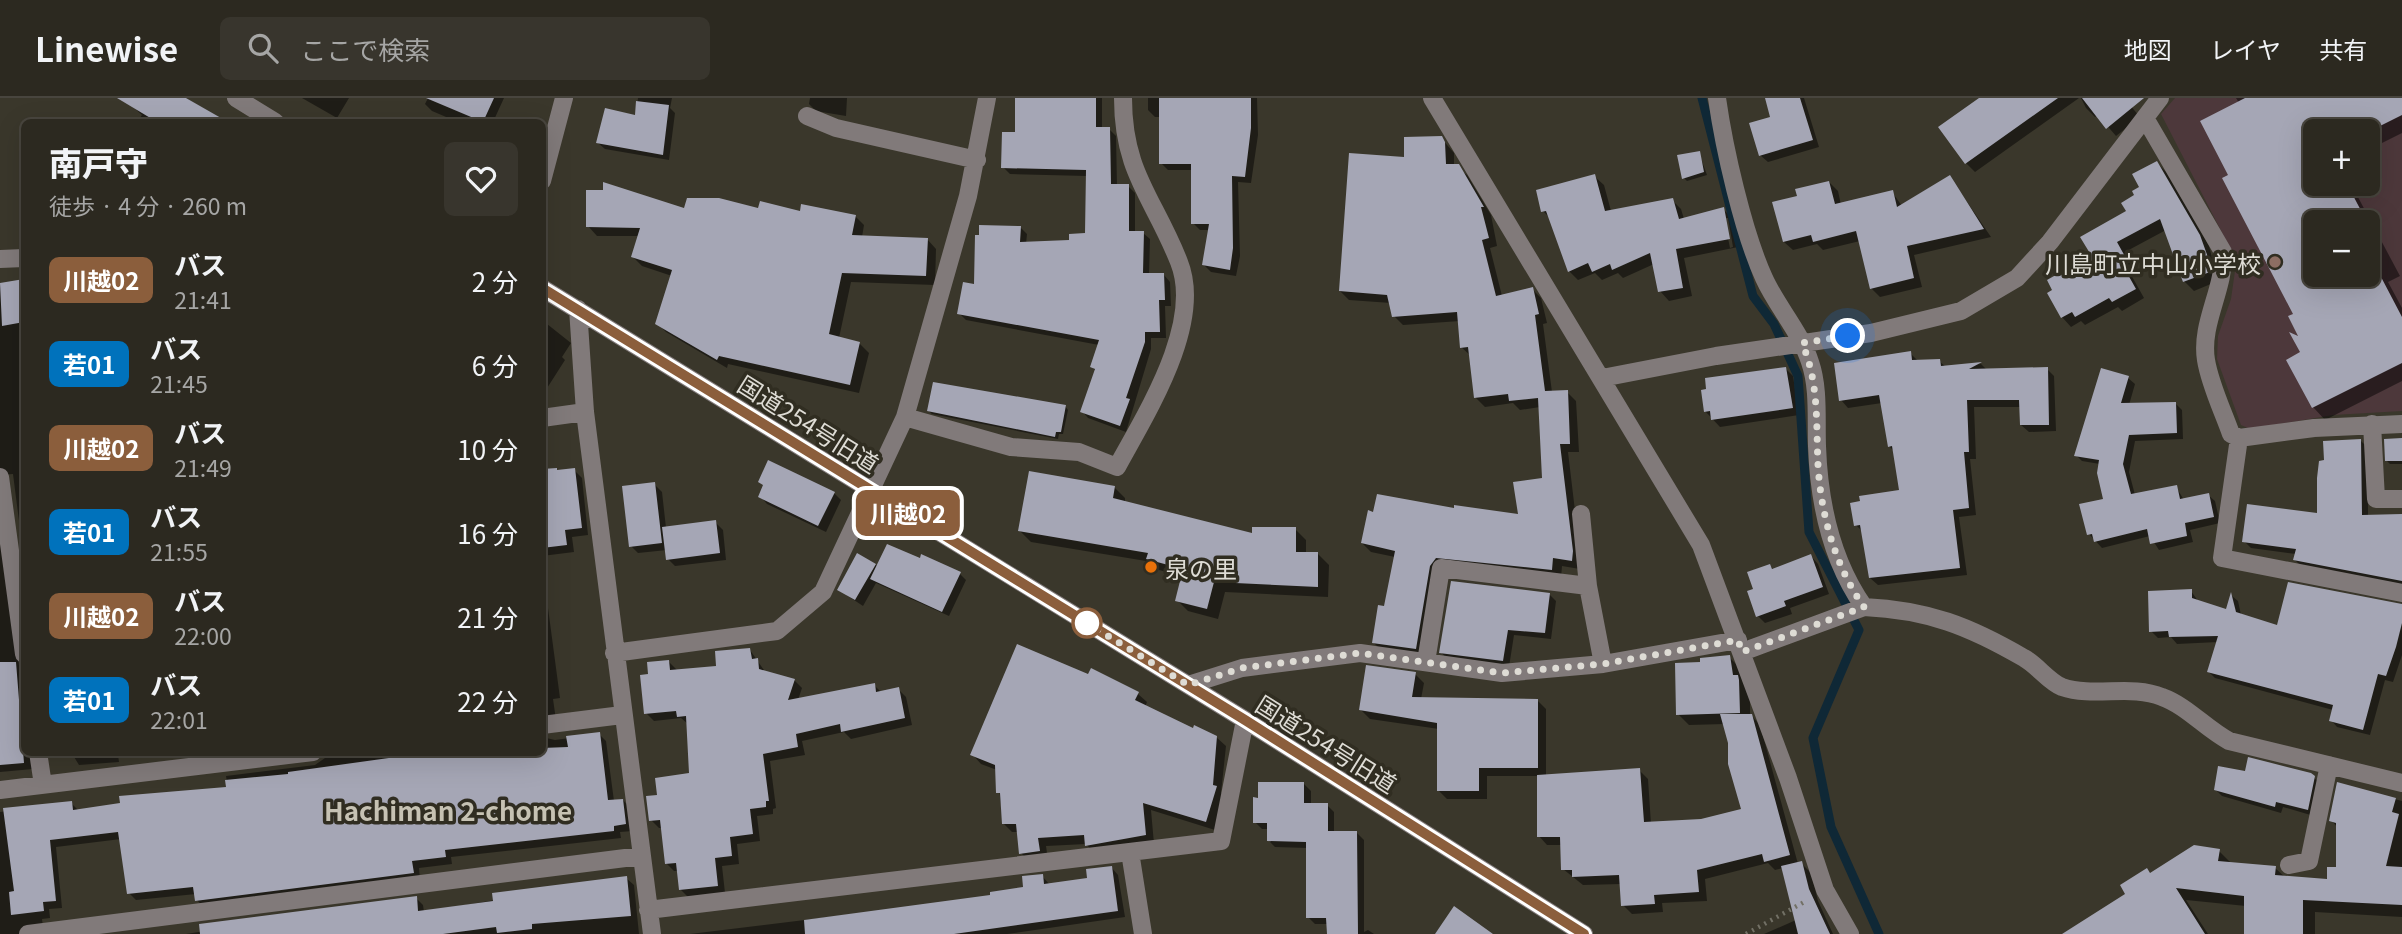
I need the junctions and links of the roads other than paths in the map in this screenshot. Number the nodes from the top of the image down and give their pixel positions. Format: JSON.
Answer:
{"nodes":[{"id":1,"x":236,"y":98,"type":"edge"},
{"id":2,"x":564,"y":98,"type":"edge"},
{"id":3,"x":988,"y":98,"type":"edge"},
{"id":4,"x":1123,"y":98,"type":"edge"},
{"id":5,"x":1432,"y":98,"type":"edge"},
{"id":6,"x":1717,"y":98,"type":"edge"},
{"id":7,"x":2160,"y":98,"type":"edge"},
{"id":8,"x":807,"y":116,"type":"dead end"},
{"id":9,"x":2145,"y":118,"type":"junction"},
{"id":10,"x":270,"y":119,"type":"edge"},
{"id":11,"x":977,"y":160,"type":"junction"},
{"id":12,"x":546,"y":166,"type":"edge"},
{"id":13,"x":21,"y":258,"type":"edge"},
{"id":14,"x":0,"y":259,"type":"edge"},
{"id":15,"x":546,"y":290,"type":"edge"},
{"id":16,"x":578,"y":309,"type":"junction"},
{"id":17,"x":1802,"y":343,"type":"junction"},
{"id":18,"x":1602,"y":378,"type":"junction"},
{"id":19,"x":586,"y":412,"type":"junction"},
{"id":20,"x":546,"y":417,"type":"edge"},
{"id":21,"x":905,"y":417,"type":"junction"},
{"id":22,"x":2372,"y":424,"type":"junction"},
{"id":23,"x":2402,"y":424,"type":"edge"},
{"id":24,"x":2239,"y":438,"type":"junction"},
{"id":25,"x":0,"y":477,"type":"edge"},
{"id":26,"x":873,"y":492,"type":"junction"},
{"id":27,"x":2402,"y":499,"type":"edge"},
{"id":28,"x":1581,"y":514,"type":"dead end"},
{"id":29,"x":1588,"y":586,"type":"junction"},
{"id":30,"x":2402,"y":593,"type":"edge"},
{"id":31,"x":1864,"y":607,"type":"junction"},
{"id":32,"x":21,"y":632,"type":"edge"},
{"id":33,"x":1740,"y":646,"type":"junction"},
{"id":34,"x":614,"y":653,"type":"junction"},
{"id":35,"x":1426,"y":662,"type":"junction"},
{"id":36,"x":1603,"y":664,"type":"junction"},
{"id":37,"x":1188,"y":685,"type":"junction"},
{"id":38,"x":622,"y":715,"type":"junction"},
{"id":39,"x":1245,"y":720,"type":"junction"},
{"id":40,"x":546,"y":724,"type":"edge"},
{"id":41,"x":39,"y":756,"type":"edge"},
{"id":42,"x":252,"y":756,"type":"edge"},
{"id":43,"x":190,"y":760,"type":"edge"},
{"id":44,"x":2329,"y":765,"type":"junction"},
{"id":45,"x":2402,"y":783,"type":"edge"},
{"id":46,"x":43,"y":785,"type":"junction"},
{"id":47,"x":0,"y":790,"type":"edge"},
{"id":48,"x":1130,"y":852,"type":"junction"},
{"id":49,"x":641,"y":856,"type":"junction"},
{"id":50,"x":2289,"y":865,"type":"dead end"},
{"id":51,"x":648,"y":909,"type":"junction"},
{"id":52,"x":28,"y":934,"type":"edge"},
{"id":53,"x":652,"y":934,"type":"edge"},
{"id":54,"x":1143,"y":934,"type":"edge"},
{"id":55,"x":1584,"y":934,"type":"edge"},
{"id":56,"x":1850,"y":934,"type":"edge"}],
"edges":[{"from":1,"to":10,"type":"street"},
{"from":2,"to":12,"type":"street"},
{"from":3,"to":11,"type":"street"},
{"from":4,"to":21,"type":"street"},
{"from":5,"to":18,"type":"street"},
{"from":6,"to":17,"type":"street"},
{"from":7,"to":9,"type":"street"},
{"from":8,"to":11,"type":"street"},
{"from":9,"to":17,"type":"street"},
{"from":9,"to":24,"type":"street"},
{"from":11,"to":21,"type":"street"},
{"from":13,"to":14,"type":"street"},
{"from":15,"to":16,"type":"street","name":"国道254号旧道"},
{"from":16,"to":19,"type":"street"},
{"from":16,"to":26,"type":"street","name":"国道254号旧道"},
{"from":17,"to":18,"type":"street"},
{"from":17,"to":31,"type":"street"},
{"from":18,"to":33,"type":"street"},
{"from":19,"to":20,"type":"street"},
{"from":19,"to":34,"type":"street"},
{"from":21,"to":26,"type":"street"},
{"from":22,"to":23,"type":"street"},
{"from":22,"to":24,"type":"street"},
{"from":22,"to":27,"type":"street"},
{"from":24,"to":30,"type":"street"},
{"from":25,"to":32,"type":"street"},
{"from":26,"to":34,"type":"street"},
{"from":26,"to":37,"type":"street","name":"国道254号旧道"},
{"from":28,"to":29,"type":"street"},
{"from":29,"to":35,"type":"street"},
{"from":29,"to":36,"type":"street"},
{"from":31,"to":33,"type":"street"},
{"from":31,"to":44,"type":"street"},
{"from":33,"to":36,"type":"street"},
{"from":33,"to":56,"type":"street"},
{"from":34,"to":38,"type":"street"},
{"from":35,"to":36,"type":"street"},
{"from":35,"to":37,"type":"street"},
{"from":37,"to":39,"type":"street","name":"国道254号旧道"},
{"from":38,"to":40,"type":"street"},
{"from":38,"to":49,"type":"street"},
{"from":39,"to":48,"type":"street"},
{"from":39,"to":55,"type":"street","name":"国道254号旧道"},
{"from":41,"to":46,"type":"street"},
{"from":42,"to":43,"type":"street"},
{"from":43,"to":46,"type":"street"},
{"from":44,"to":45,"type":"street"},
{"from":44,"to":50,"type":"street"},
{"from":46,"to":47,"type":"street"},
{"from":48,"to":51,"type":"street"},
{"from":48,"to":54,"type":"street"},
{"from":49,"to":51,"type":"street"},
{"from":49,"to":52,"type":"street"},
{"from":51,"to":53,"type":"street"}]}
